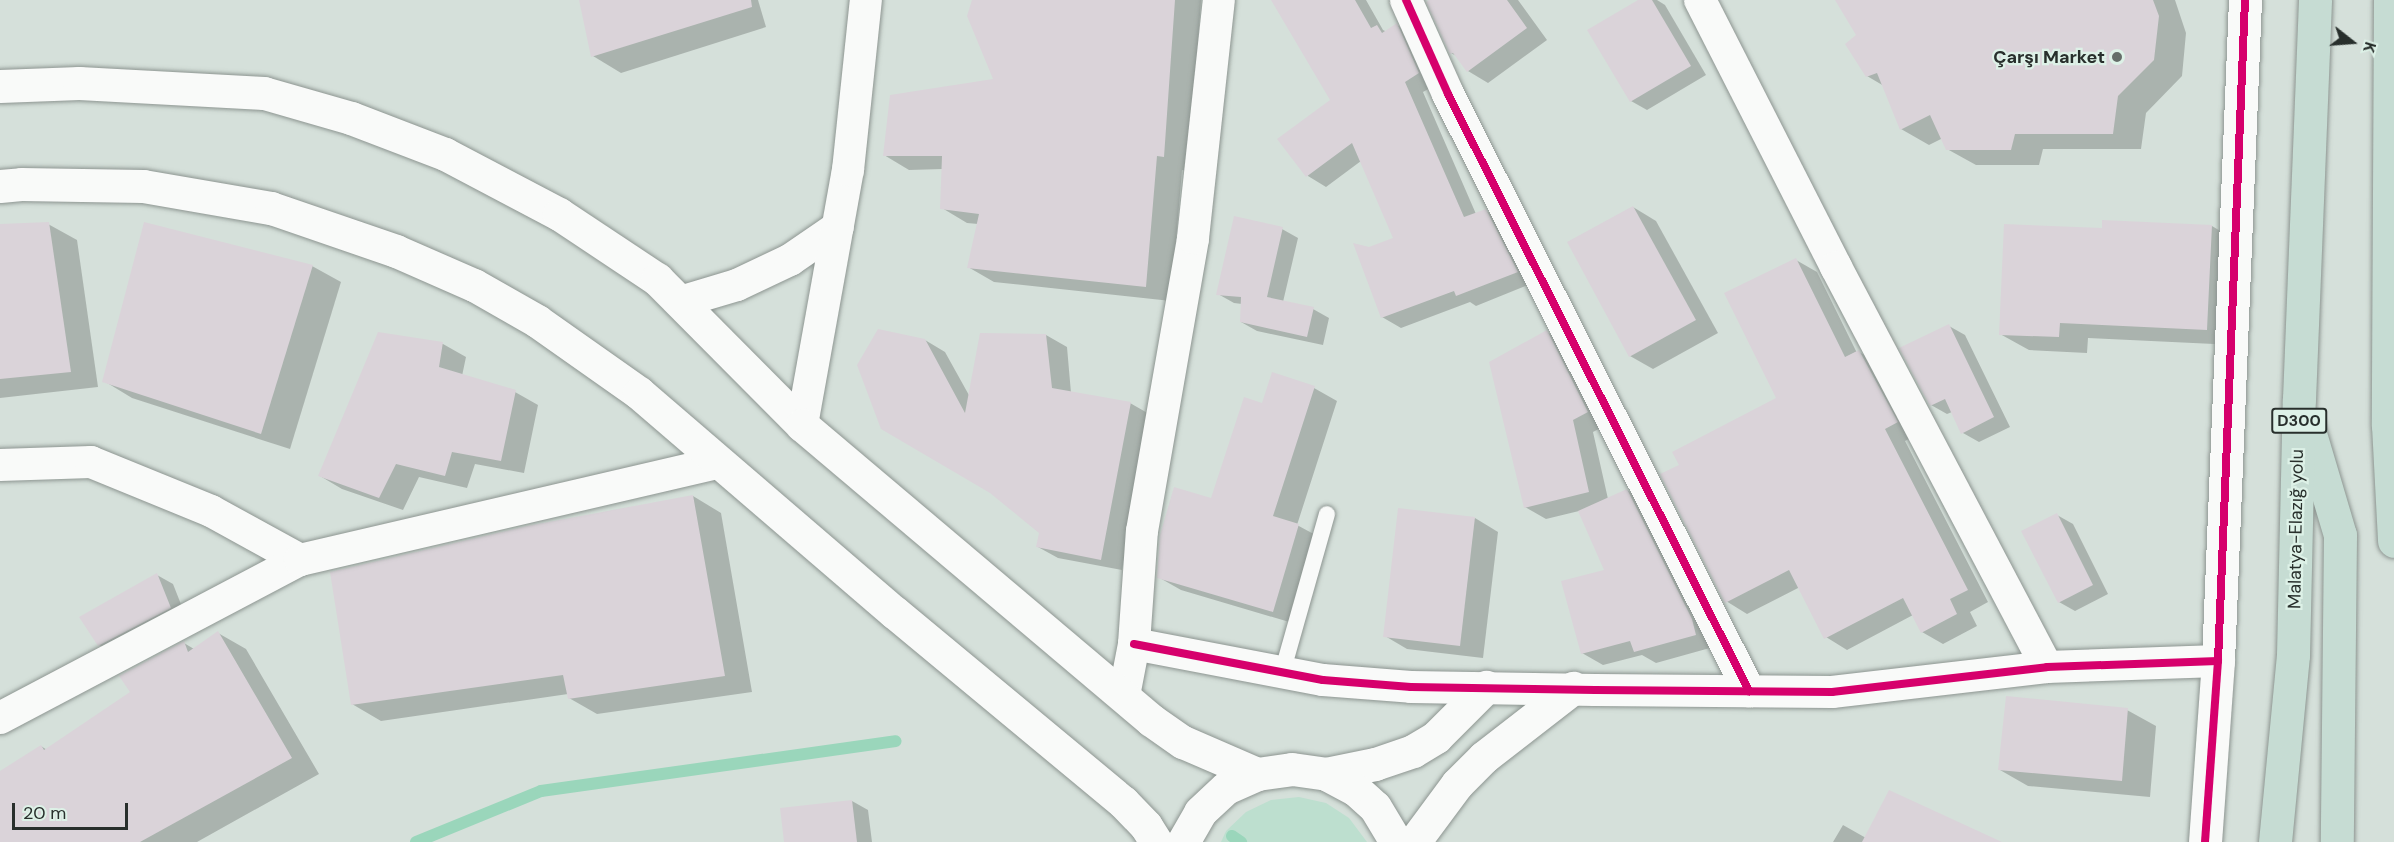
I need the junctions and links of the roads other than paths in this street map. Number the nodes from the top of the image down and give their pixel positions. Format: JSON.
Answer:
{"nodes":[{"id":1,"x":866,"y":0,"type":"edge"},
{"id":2,"x":1219,"y":0,"type":"edge"},
{"id":3,"x":1406,"y":0,"type":"edge"},
{"id":4,"x":1700,"y":0,"type":"edge"},
{"id":5,"x":2245,"y":0,"type":"edge"},
{"id":6,"x":2315,"y":0,"type":"edge"},
{"id":7,"x":2390,"y":0,"type":"edge"},
{"id":8,"x":0,"y":86,"type":"edge"},
{"id":9,"x":0,"y":186,"type":"edge"},
{"id":10,"x":837,"y":227,"type":"junction"},
{"id":11,"x":680,"y":302,"type":"junction"},
{"id":12,"x":2299,"y":399,"type":"junction"},
{"id":13,"x":802,"y":425,"type":"junction"},
{"id":14,"x":718,"y":463,"type":"junction"},
{"id":15,"x":0,"y":465,"type":"edge"},
{"id":16,"x":1327,"y":514,"type":"dead end"},
{"id":17,"x":2394,"y":541,"type":"edge"},
{"id":18,"x":300,"y":561,"type":"junction"},
{"id":19,"x":1134,"y":644,"type":"junction"},
{"id":20,"x":2218,"y":661,"type":"junction"},
{"id":21,"x":2048,"y":667,"type":"junction"},
{"id":22,"x":1282,"y":673,"type":"junction"},
{"id":23,"x":1486,"y":687,"type":"junction"},
{"id":24,"x":1573,"y":688,"type":"junction"},
{"id":25,"x":1749,"y":691,"type":"junction"},
{"id":26,"x":1124,"y":696,"type":"junction"},
{"id":27,"x":0,"y":718,"type":"edge"},
{"id":28,"x":1257,"y":774,"type":"junction"},
{"id":29,"x":1326,"y":774,"type":"junction"},
{"id":30,"x":1156,"y":842,"type":"edge"},
{"id":31,"x":1183,"y":842,"type":"edge"},
{"id":32,"x":1396,"y":842,"type":"edge"},
{"id":33,"x":1414,"y":842,"type":"edge"},
{"id":34,"x":2205,"y":842,"type":"edge"},
{"id":35,"x":2275,"y":842,"type":"edge"},
{"id":36,"x":2337,"y":842,"type":"edge"}],
"edges":[{"from":1,"to":10,"type":"street"},
{"from":2,"to":19,"type":"street"},
{"from":3,"to":25,"type":"street"},
{"from":4,"to":21,"type":"street"},
{"from":5,"to":20,"type":"main road"},
{"from":6,"to":12,"type":"highway","name":"Malatya-Elazığ yolu","number":"D300"},
{"from":7,"to":17,"type":"highway"},
{"from":8,"to":11,"type":"main road"},
{"from":9,"to":14,"type":"main road"},
{"from":10,"to":11,"type":"street"},
{"from":10,"to":13,"type":"street"},
{"from":11,"to":13,"type":"main road"},
{"from":12,"to":35,"type":"highway","name":"Malatya-Elazığ yolu","number":"D300"},
{"from":12,"to":36,"type":"highway"},
{"from":13,"to":26,"type":"main road"},
{"from":14,"to":18,"type":"street"},
{"from":14,"to":30,"type":"main road"},
{"from":15,"to":18,"type":"street"},
{"from":16,"to":22,"type":"lane"},
{"from":18,"to":27,"type":"street"},
{"from":19,"to":22,"type":"street"},
{"from":19,"to":26,"type":"street"},
{"from":20,"to":21,"type":"street"},
{"from":20,"to":34,"type":"main road"},
{"from":21,"to":25,"type":"street"},
{"from":22,"to":23,"type":"street"},
{"from":23,"to":24,"type":"street"},
{"from":23,"to":29,"type":"main road"},
{"from":24,"to":25,"type":"street"},
{"from":24,"to":33,"type":"main road"},
{"from":26,"to":28,"type":"main road"},
{"from":28,"to":29,"type":"main road"},
{"from":28,"to":31,"type":"main road"},
{"from":29,"to":32,"type":"main road"}]}
